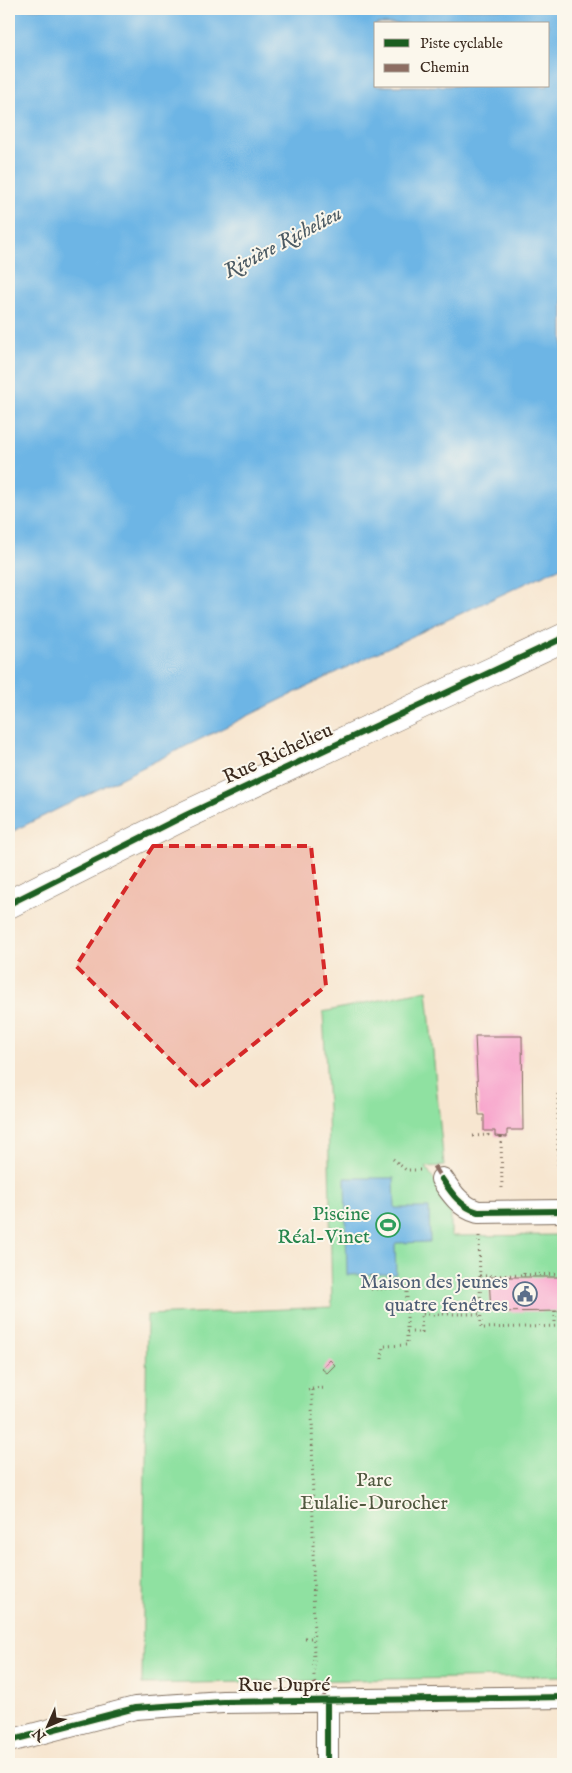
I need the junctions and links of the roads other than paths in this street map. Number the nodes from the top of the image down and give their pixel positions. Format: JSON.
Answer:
{"nodes":[{"id":1,"x":563,"y":638,"type":"edge"},
{"id":2,"x":9,"y":904,"type":"edge"},
{"id":3,"x":434,"y":1174,"type":"road end"},
{"id":4,"x":563,"y":1210,"type":"edge"},
{"id":5,"x":563,"y":1697,"type":"edge"},
{"id":6,"x":327,"y":1701,"type":"junction"},
{"id":7,"x":9,"y":1742,"type":"edge"},
{"id":8,"x":327,"y":1764,"type":"edge"}],
"edges":[{"from":1,"to":2,"type":"main road","name":"Rue Richelieu"},
{"from":3,"to":4,"type":"street"},
{"from":5,"to":6,"type":"street","name":"Rue Dupré"},
{"from":6,"to":7,"type":"street","name":"Rue Dupré"},
{"from":6,"to":8,"type":"street"}]}
